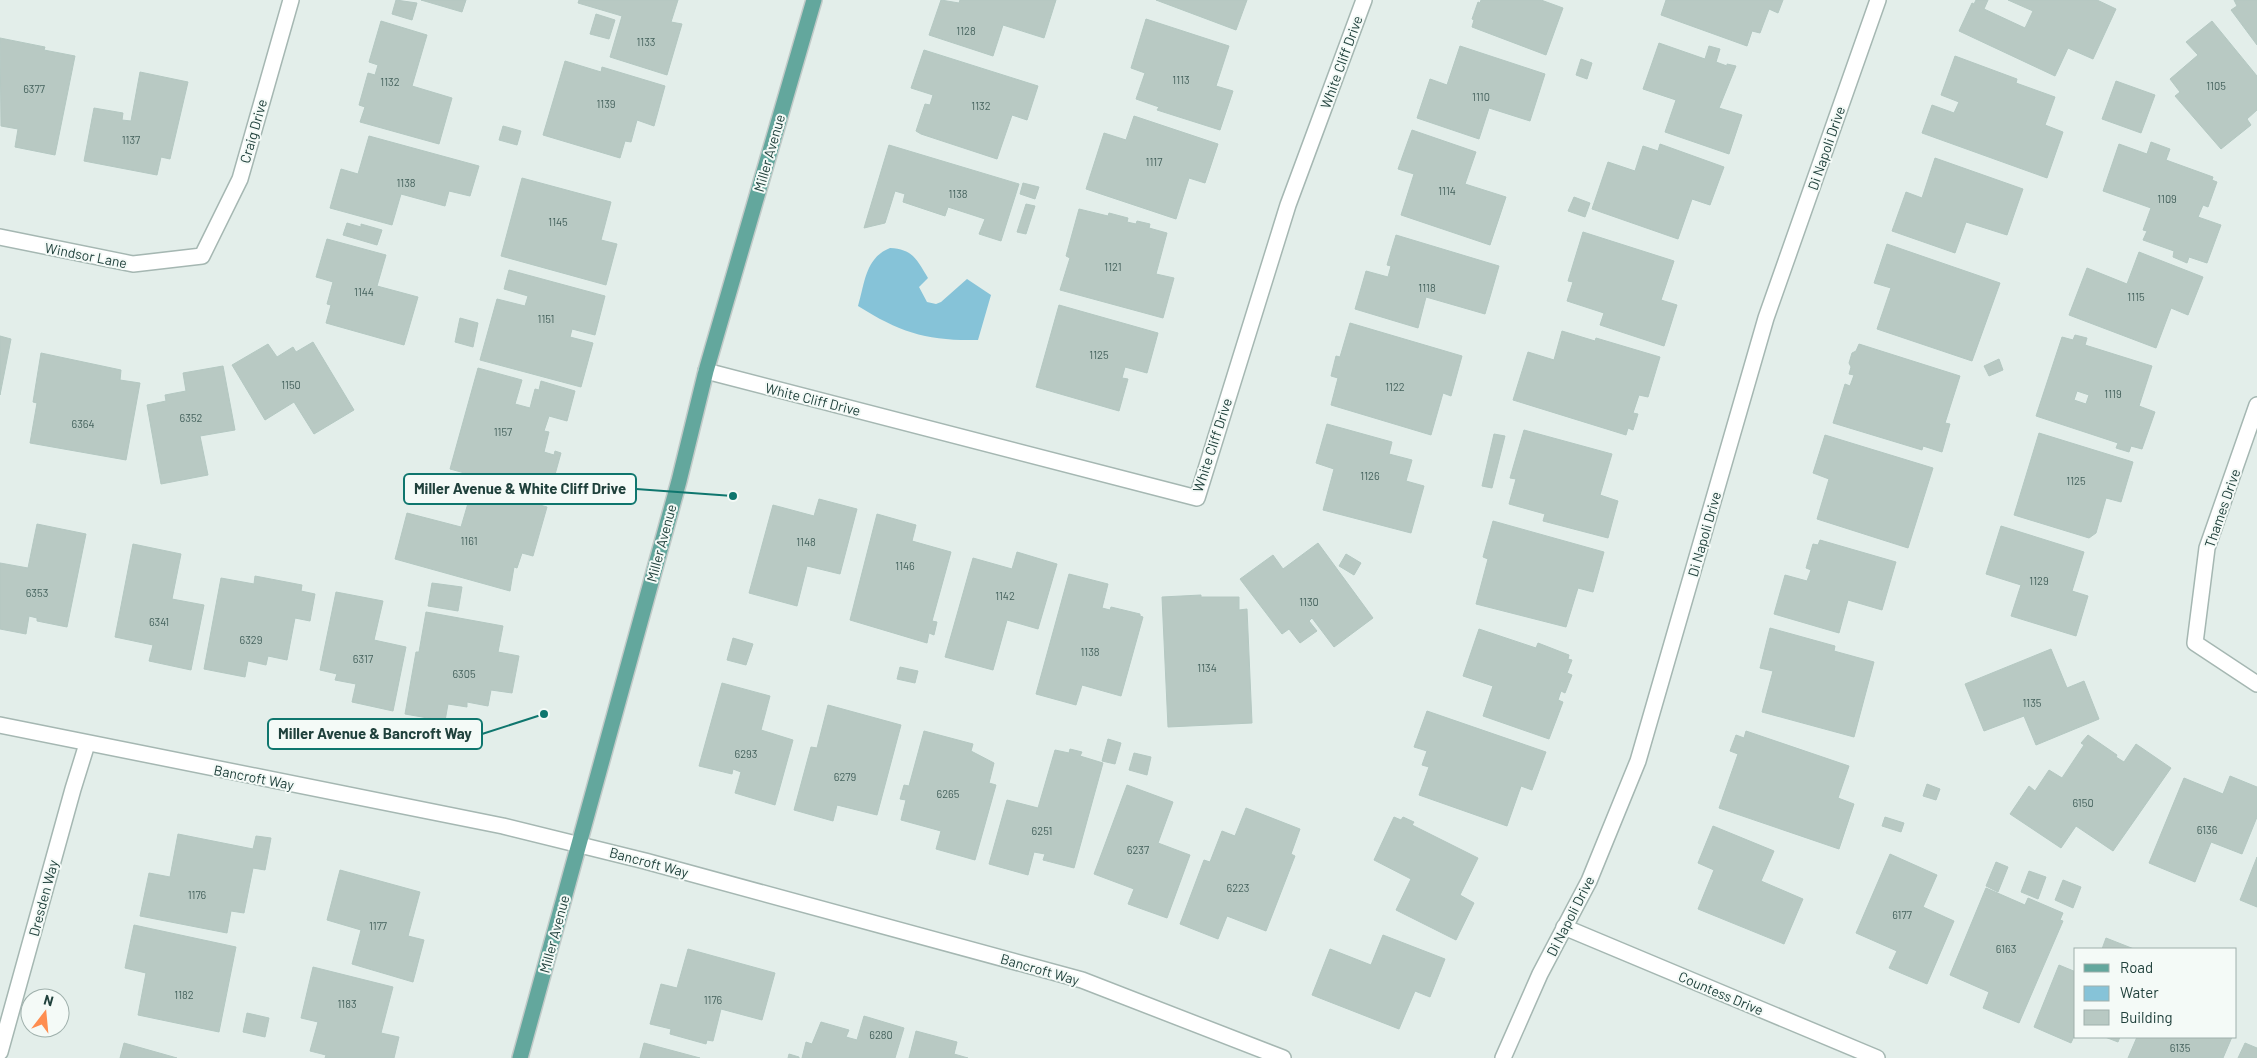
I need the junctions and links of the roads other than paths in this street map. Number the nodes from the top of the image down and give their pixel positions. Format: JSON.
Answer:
{"nodes":[{"id":1,"x":291,"y":0,"type":"edge"},
{"id":2,"x":814,"y":0,"type":"edge"},
{"id":3,"x":1364,"y":0,"type":"edge"},
{"id":4,"x":1878,"y":0,"type":"edge"},
{"id":5,"x":0,"y":237,"type":"edge"},
{"id":6,"x":202,"y":256,"type":"joint"},
{"id":7,"x":706,"y":371,"type":"junction"},
{"id":8,"x":2257,"y":405,"type":"edge"},
{"id":9,"x":2257,"y":684,"type":"edge"},
{"id":10,"x":0,"y":725,"type":"edge"},
{"id":11,"x":87,"y":744,"type":"junction"},
{"id":12,"x":579,"y":844,"type":"junction"},
{"id":13,"x":1564,"y":927,"type":"junction"},
{"id":14,"x":0,"y":1052,"type":"edge"},
{"id":15,"x":520,"y":1058,"type":"edge"},
{"id":16,"x":1283,"y":1058,"type":"edge"},
{"id":17,"x":1503,"y":1058,"type":"edge"},
{"id":18,"x":1877,"y":1058,"type":"edge"}],
"edges":[{"from":1,"to":6,"type":"street","name":"Craig Drive"},
{"from":2,"to":7,"type":"main road","name":"Miller Avenue"},
{"from":3,"to":7,"type":"street","name":"White Cliff Drive"},
{"from":4,"to":13,"type":"street","name":"Di Napoli Drive"},
{"from":5,"to":6,"type":"street","name":"Windsor Lane"},
{"from":7,"to":12,"type":"main road","name":"Miller Avenue"},
{"from":8,"to":9,"type":"street","name":"Thames Drive"},
{"from":10,"to":11,"type":"street","name":"Bancroft Way"},
{"from":11,"to":12,"type":"street","name":"Bancroft Way"},
{"from":11,"to":14,"type":"street","name":"Dresden Way"},
{"from":12,"to":15,"type":"main road","name":"Miller Avenue"},
{"from":12,"to":16,"type":"street","name":"Bancroft Way"},
{"from":13,"to":17,"type":"street","name":"Di Napoli Drive"},
{"from":13,"to":18,"type":"street","name":"Countess Drive"}]}
